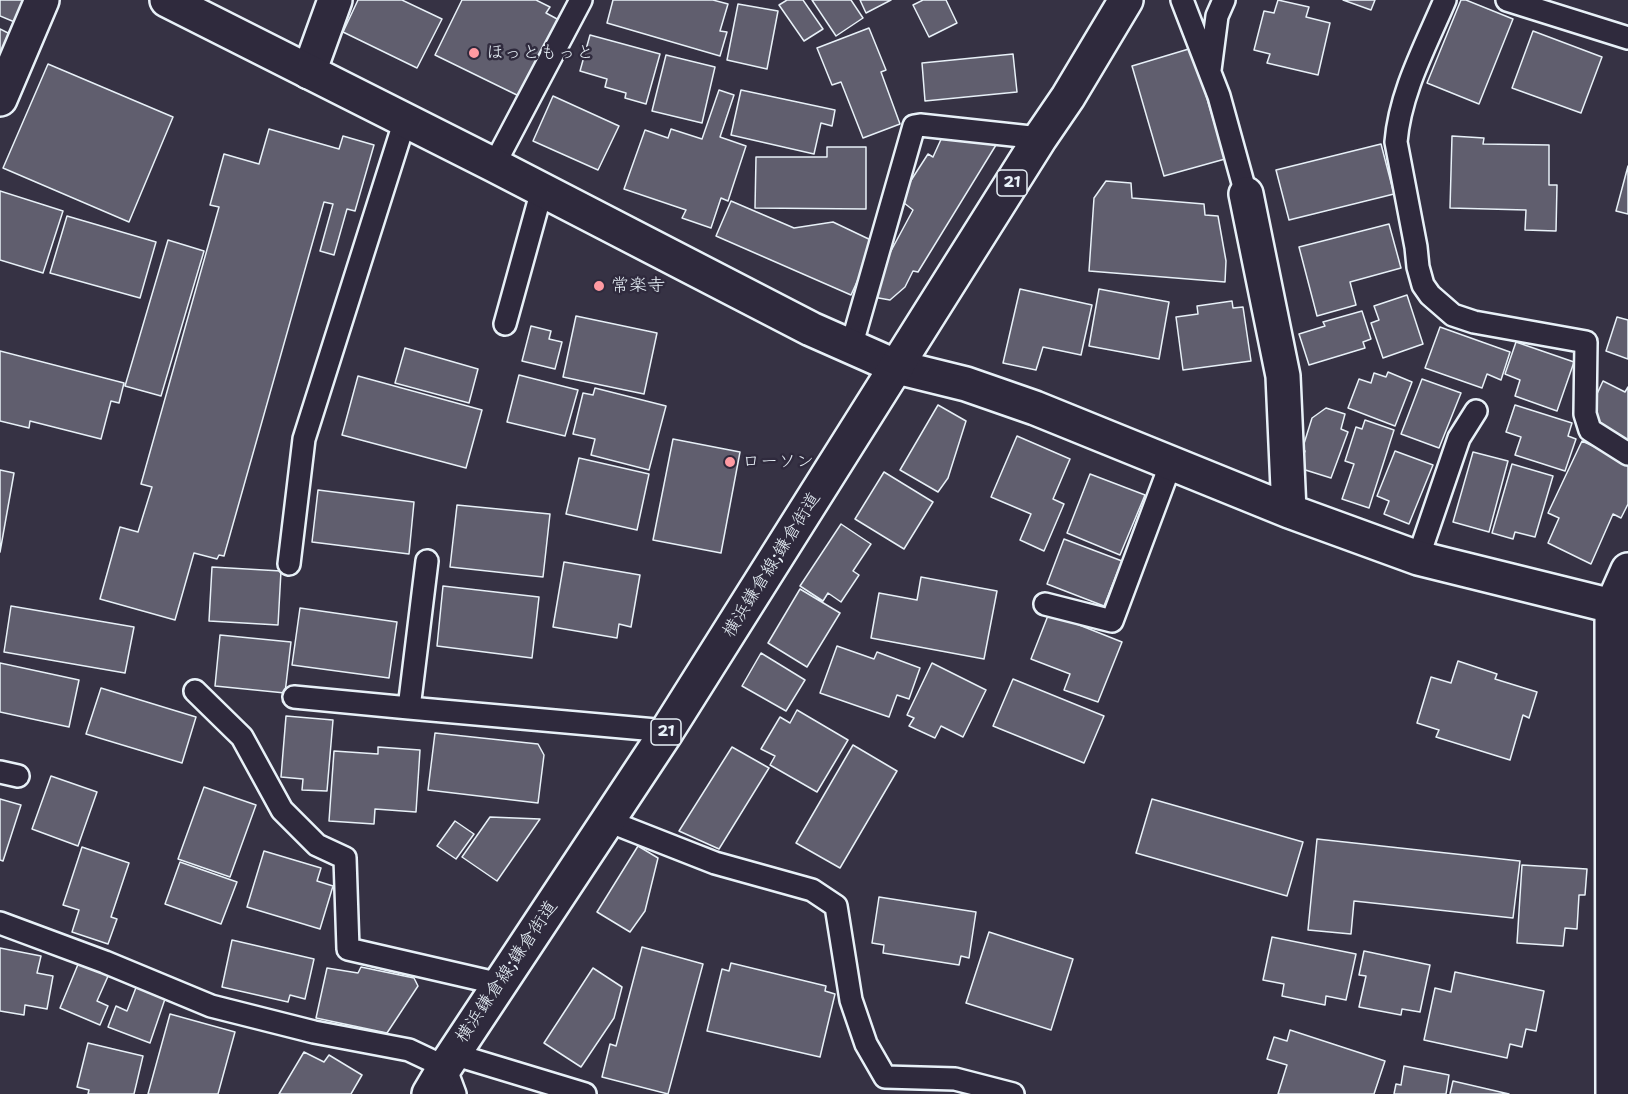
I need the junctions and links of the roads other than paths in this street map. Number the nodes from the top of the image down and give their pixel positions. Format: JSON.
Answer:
{"nodes":[{"id":1,"x":42,"y":0,"type":"edge"},
{"id":2,"x":167,"y":0,"type":"edge"},
{"id":3,"x":335,"y":0,"type":"edge"},
{"id":4,"x":580,"y":0,"type":"edge"},
{"id":5,"x":1126,"y":0,"type":"edge"},
{"id":6,"x":1182,"y":0,"type":"edge"},
{"id":7,"x":1224,"y":0,"type":"edge"},
{"id":8,"x":1445,"y":0,"type":"edge"},
{"id":9,"x":1507,"y":0,"type":"edge"},
{"id":10,"x":1628,"y":38,"type":"edge"},
{"id":11,"x":309,"y":72,"type":"junction"},
{"id":12,"x":1210,"y":73,"type":"junction"},
{"id":13,"x":0,"y":99,"type":"edge"},
{"id":14,"x":405,"y":120,"type":"junction"},
{"id":15,"x":1040,"y":138,"type":"junction"},
{"id":16,"x":494,"y":165,"type":"junction"},
{"id":17,"x":542,"y":190,"type":"junction"},
{"id":18,"x":1246,"y":194,"type":"joint"},
{"id":19,"x":505,"y":324,"type":"dead end"},
{"id":20,"x":851,"y":347,"type":"junction"},
{"id":21,"x":897,"y":367,"type":"junction"},
{"id":22,"x":1476,"y":411,"type":"dead end"},
{"id":23,"x":1628,"y":454,"type":"edge"},
{"id":24,"x":1171,"y":463,"type":"junction"},
{"id":25,"x":1289,"y":511,"type":"junction"},
{"id":26,"x":1418,"y":558,"type":"junction"},
{"id":27,"x":427,"y":561,"type":"dead end"},
{"id":28,"x":289,"y":564,"type":"dead end"},
{"id":29,"x":1628,"y":570,"type":"edge"},
{"id":30,"x":1045,"y":604,"type":"dead end"},
{"id":31,"x":1611,"y":606,"type":"junction"},
{"id":32,"x":195,"y":691,"type":"dead end"},
{"id":33,"x":294,"y":697,"type":"dead end"},
{"id":34,"x":1620,"y":700,"type":"edge"},
{"id":35,"x":409,"y":708,"type":"junction"},
{"id":36,"x":667,"y":731,"type":"junction"},
{"id":37,"x":608,"y":821,"type":"junction"},
{"id":38,"x":0,"y":923,"type":"edge"},
{"id":39,"x":500,"y":984,"type":"junction"},
{"id":40,"x":446,"y":1077,"type":"edge"},
{"id":41,"x":585,"y":1094,"type":"edge"},
{"id":42,"x":1013,"y":1094,"type":"edge"},
{"id":43,"x":1613,"y":1094,"type":"edge"}],
"edges":[{"from":1,"to":13,"type":"street"},
{"from":2,"to":11,"type":"street"},
{"from":3,"to":11,"type":"street"},
{"from":4,"to":16,"type":"lane"},
{"from":5,"to":15,"type":"street","name":"横浜鎌倉線;鎌倉街道","number":"21"},
{"from":6,"to":12,"type":"lane"},
{"from":7,"to":12,"type":"lane"},
{"from":8,"to":23,"type":"lane"},
{"from":9,"to":10,"type":"lane"},
{"from":11,"to":14,"type":"street"},
{"from":12,"to":18,"type":"lane"},
{"from":14,"to":16,"type":"street"},
{"from":14,"to":28,"type":"lane"},
{"from":15,"to":20,"type":"lane"},
{"from":15,"to":21,"type":"street","name":"横浜鎌倉線;鎌倉街道","number":"21"},
{"from":16,"to":17,"type":"street"},
{"from":17,"to":19,"type":"lane"},
{"from":17,"to":20,"type":"street"},
{"from":18,"to":25,"type":"street"},
{"from":20,"to":21,"type":"street"},
{"from":21,"to":24,"type":"street"},
{"from":21,"to":36,"type":"street","name":"横浜鎌倉線;鎌倉街道","number":"21"},
{"from":22,"to":26,"type":"lane"},
{"from":24,"to":25,"type":"street"},
{"from":24,"to":30,"type":"lane"},
{"from":25,"to":26,"type":"street"},
{"from":26,"to":31,"type":"street"},
{"from":27,"to":35,"type":"lane"},
{"from":29,"to":31,"type":"street"},
{"from":31,"to":34,"type":"street"},
{"from":32,"to":39,"type":"lane"},
{"from":33,"to":35,"type":"lane"},
{"from":34,"to":43,"type":"street"},
{"from":35,"to":36,"type":"lane"},
{"from":36,"to":37,"type":"street","name":"横浜鎌倉線;鎌倉街道","number":"21"},
{"from":37,"to":39,"type":"street","name":"横浜鎌倉線;鎌倉街道","number":"21"},
{"from":37,"to":42,"type":"lane"},
{"from":38,"to":40,"type":"lane"},
{"from":39,"to":40,"type":"street","name":"横浜鎌倉線;鎌倉街道","number":"21"},
{"from":40,"to":41,"type":"lane"}]}
